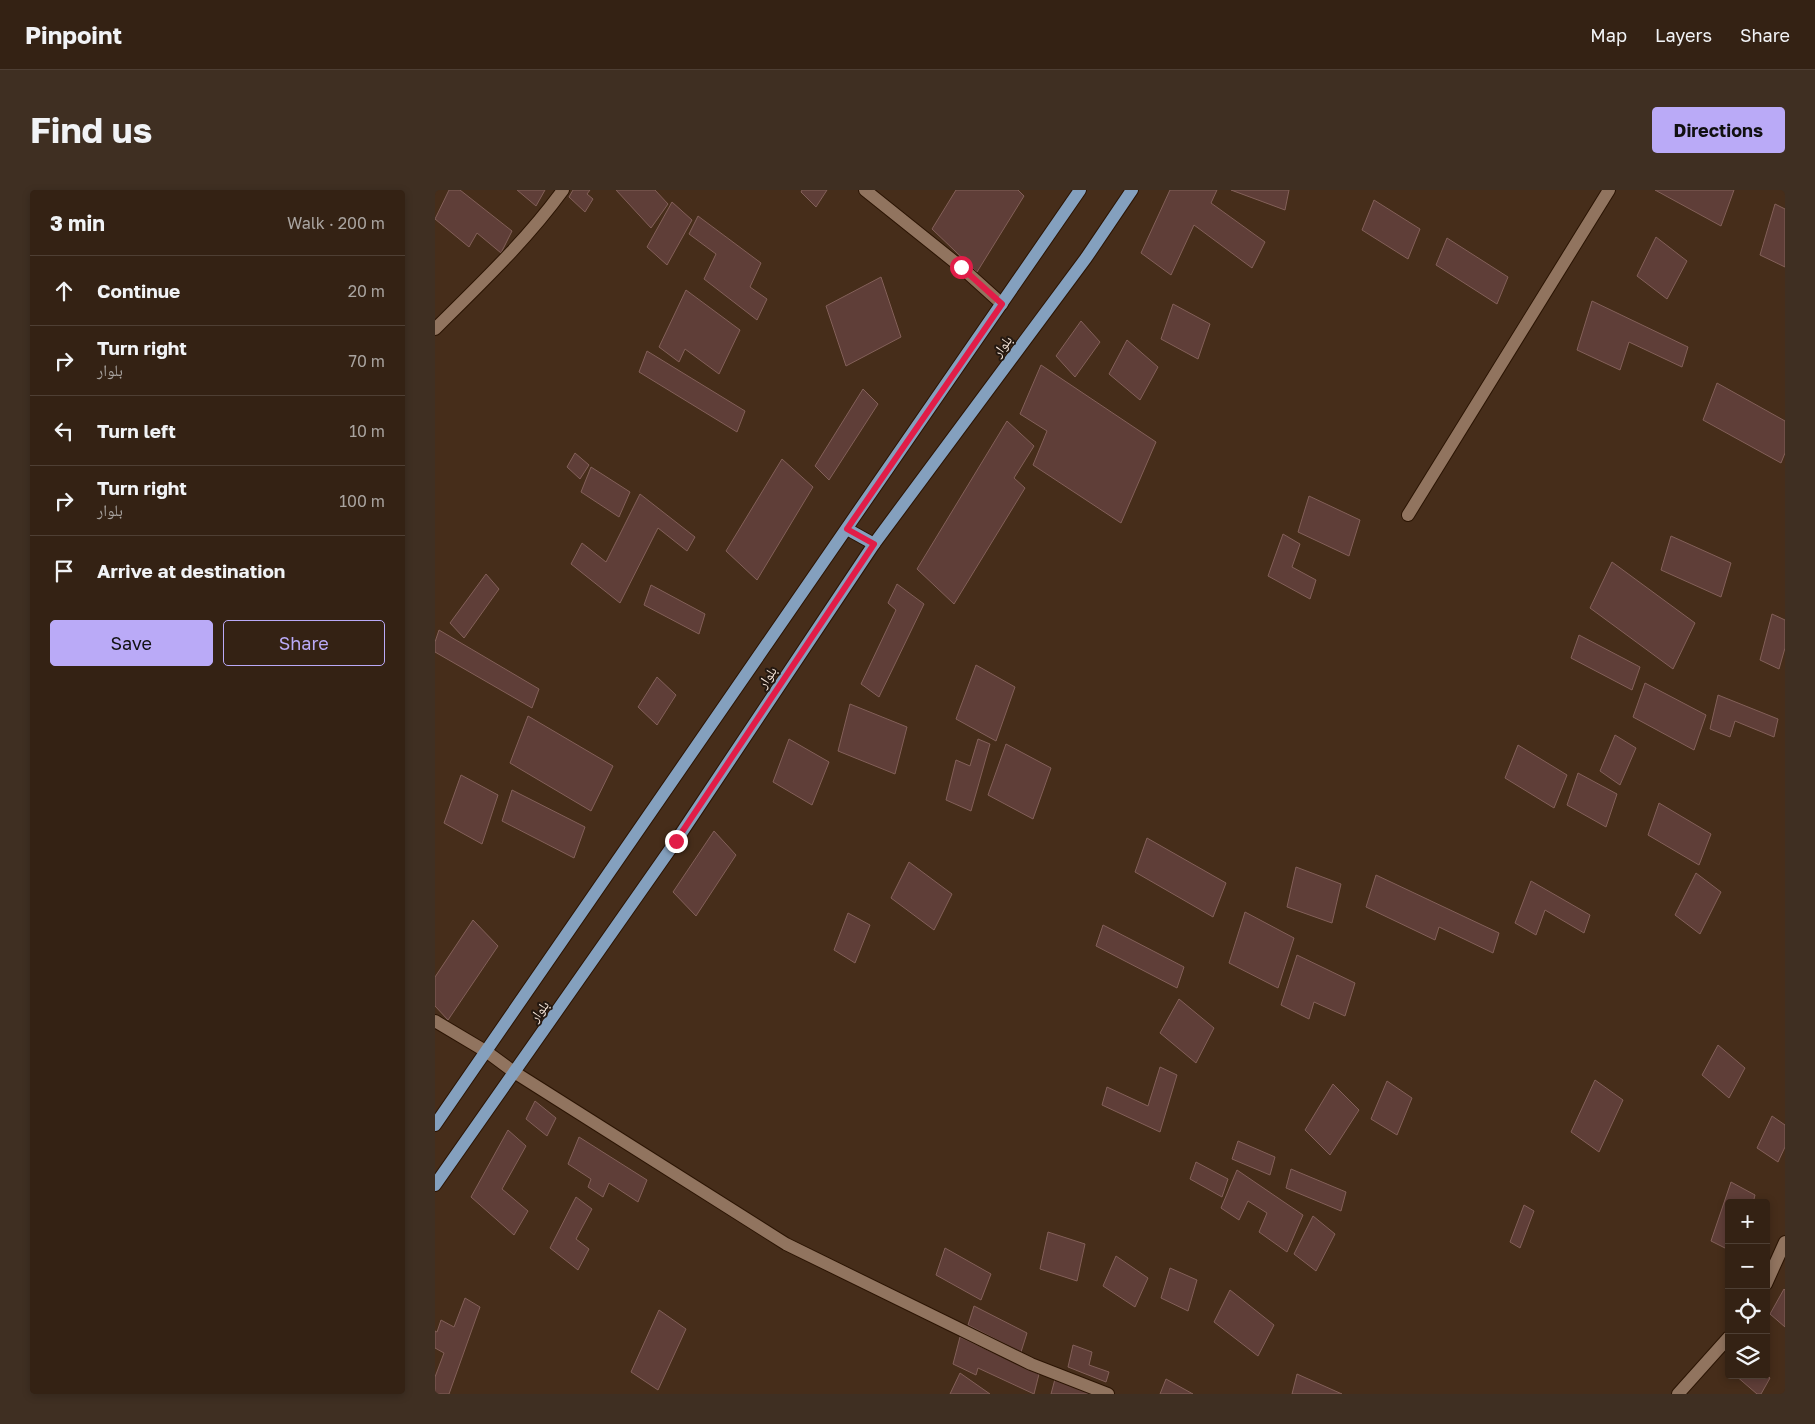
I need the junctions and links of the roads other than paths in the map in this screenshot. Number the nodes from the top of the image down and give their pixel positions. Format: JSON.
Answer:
{"nodes":[{"id":1,"x":563,"y":190,"type":"edge"},
{"id":2,"x":865,"y":190,"type":"edge"},
{"id":3,"x":1081,"y":190,"type":"edge"},
{"id":4,"x":1132,"y":190,"type":"edge"},
{"id":5,"x":1609,"y":190,"type":"edge"},
{"id":6,"x":1002,"y":304,"type":"junction"},
{"id":7,"x":435,"y":329,"type":"edge"},
{"id":8,"x":1408,"y":514,"type":"dead end"},
{"id":9,"x":847,"y":529,"type":"junction"},
{"id":10,"x":874,"y":544,"type":"junction"},
{"id":11,"x":435,"y":1021,"type":"edge"},
{"id":12,"x":487,"y":1052,"type":"junction"},
{"id":13,"x":514,"y":1072,"type":"junction"},
{"id":14,"x":435,"y":1125,"type":"edge"},
{"id":15,"x":435,"y":1185,"type":"edge"},
{"id":16,"x":1785,"y":1242,"type":"edge"},
{"id":17,"x":1770,"y":1275,"type":"edge"},
{"id":18,"x":1725,"y":1341,"type":"edge"},
{"id":19,"x":1107,"y":1394,"type":"edge"},
{"id":20,"x":1678,"y":1394,"type":"edge"}],
"edges":[{"from":1,"to":7,"type":"street"},
{"from":2,"to":6,"type":"street"},
{"from":3,"to":6,"type":"main road","name":"بلوار"},
{"from":4,"to":10,"type":"main road","name":"بلوار"},
{"from":5,"to":8,"type":"street"},
{"from":6,"to":9,"type":"main road","name":"بلوار"},
{"from":9,"to":10,"type":"main road"},
{"from":9,"to":12,"type":"main road","name":"بلوار"},
{"from":10,"to":13,"type":"main road","name":"بلوار"},
{"from":11,"to":12,"type":"street"},
{"from":12,"to":13,"type":"street"},
{"from":12,"to":14,"type":"main road","name":"بلوار"},
{"from":13,"to":15,"type":"main road","name":"بلوار"},
{"from":13,"to":19,"type":"street"},
{"from":16,"to":17,"type":"street"},
{"from":18,"to":20,"type":"street"}]}
